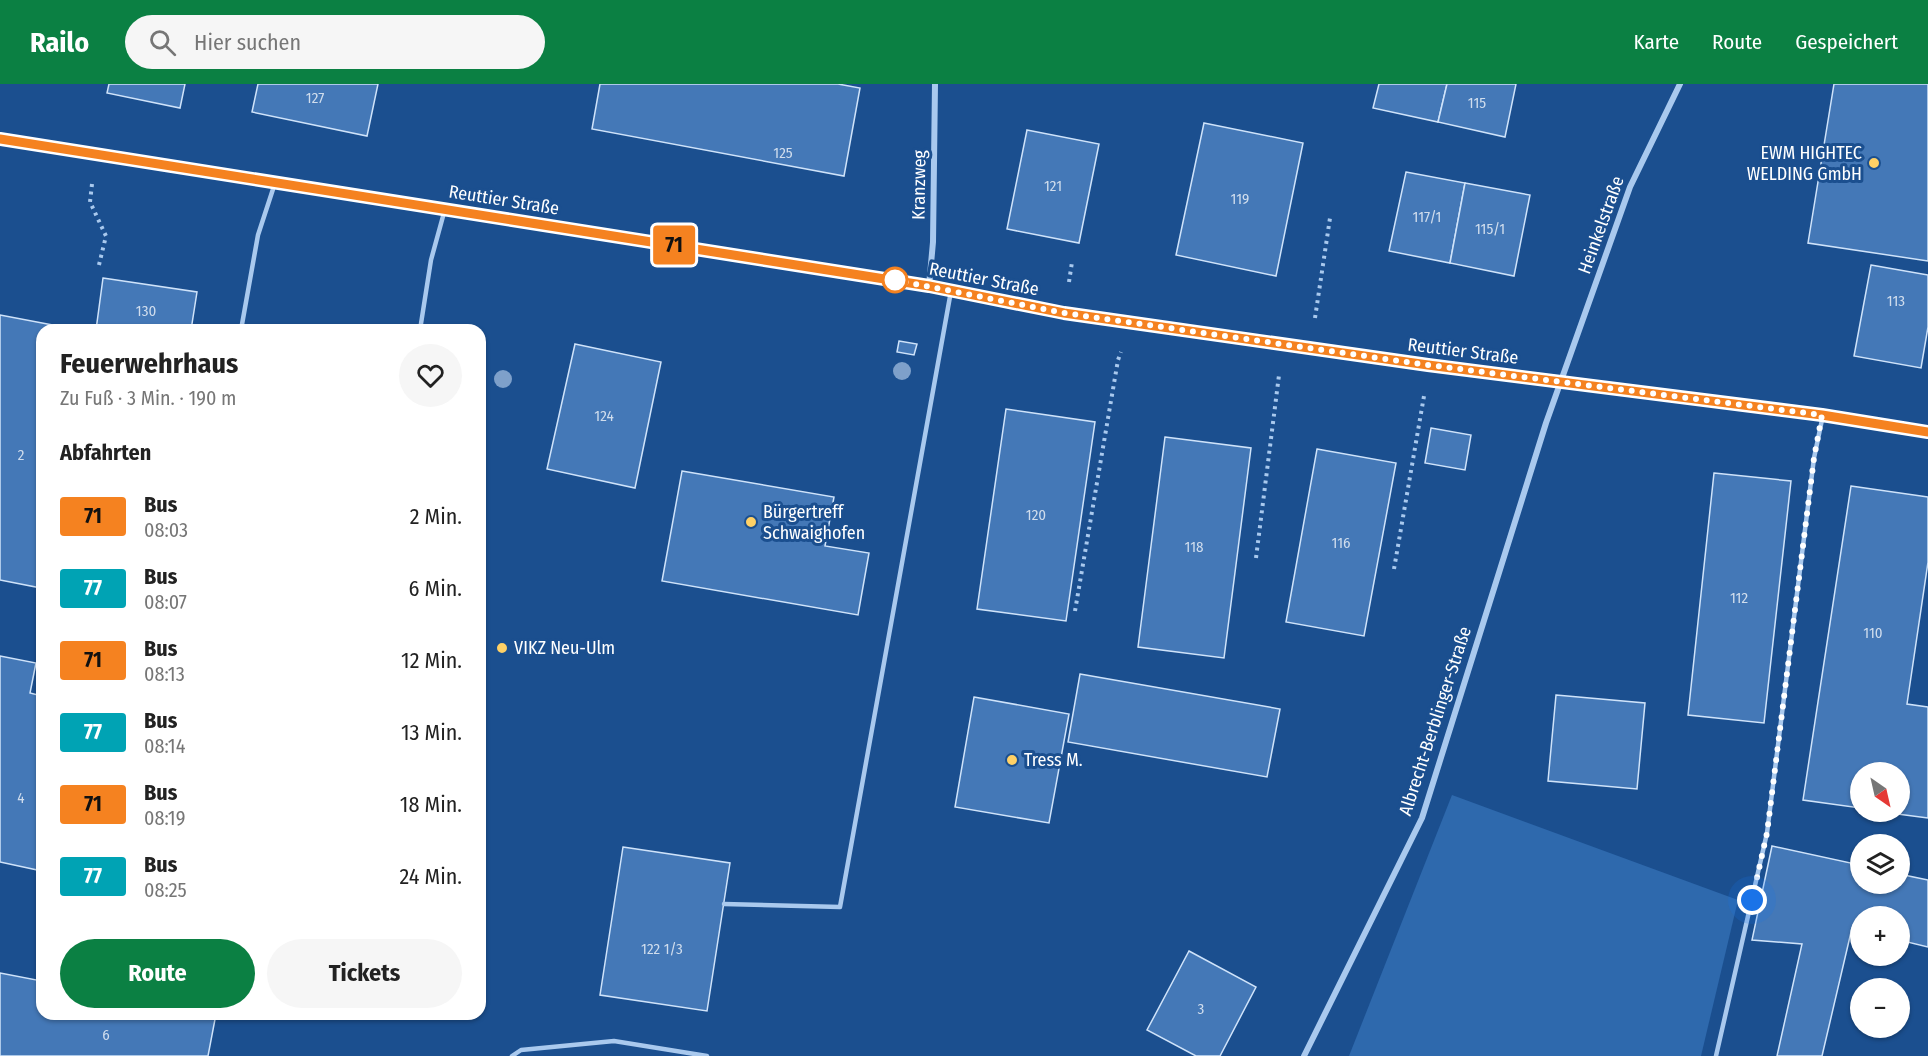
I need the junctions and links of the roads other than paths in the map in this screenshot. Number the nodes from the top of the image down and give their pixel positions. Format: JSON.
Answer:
{"nodes":[{"id":1,"x":935,"y":84,"type":"edge"},
{"id":2,"x":1680,"y":84,"type":"edge"},
{"id":3,"x":0,"y":140,"type":"edge"},
{"id":4,"x":275,"y":183,"type":"junction"},
{"id":5,"x":445,"y":209,"type":"junction"},
{"id":6,"x":929,"y":286,"type":"junction"},
{"id":7,"x":951,"y":291,"type":"junction"},
{"id":8,"x":242,"y":324,"type":"edge"},
{"id":9,"x":421,"y":324,"type":"edge"},
{"id":10,"x":1560,"y":381,"type":"junction"},
{"id":11,"x":1822,"y":415,"type":"junction"},
{"id":12,"x":1928,"y":432,"type":"edge"},
{"id":13,"x":724,"y":904,"type":"dead end"},
{"id":14,"x":512,"y":1056,"type":"edge"},
{"id":15,"x":707,"y":1056,"type":"edge"},
{"id":16,"x":1304,"y":1056,"type":"edge"},
{"id":17,"x":1716,"y":1056,"type":"edge"}],
"edges":[{"from":1,"to":6,"type":"street","name":"Kranzweg"},
{"from":2,"to":10,"type":"street","name":"Heinkelstraße"},
{"from":3,"to":4,"type":"main road","name":"Reuttier Straße"},
{"from":4,"to":5,"type":"main road","name":"Reuttier Straße"},
{"from":4,"to":8,"type":"lane"},
{"from":5,"to":6,"type":"main road","name":"Reuttier Straße"},
{"from":5,"to":9,"type":"lane"},
{"from":6,"to":7,"type":"main road","name":"Reuttier Straße"},
{"from":7,"to":10,"type":"main road","name":"Reuttier Straße"},
{"from":7,"to":13,"type":"lane"},
{"from":10,"to":11,"type":"main road","name":"Reuttier Straße"},
{"from":10,"to":16,"type":"street","name":"Albrecht-Berblinger-Straße"},
{"from":11,"to":12,"type":"main road","name":"Reuttier Straße"},
{"from":11,"to":17,"type":"lane"},
{"from":14,"to":15,"type":"lane"}]}
